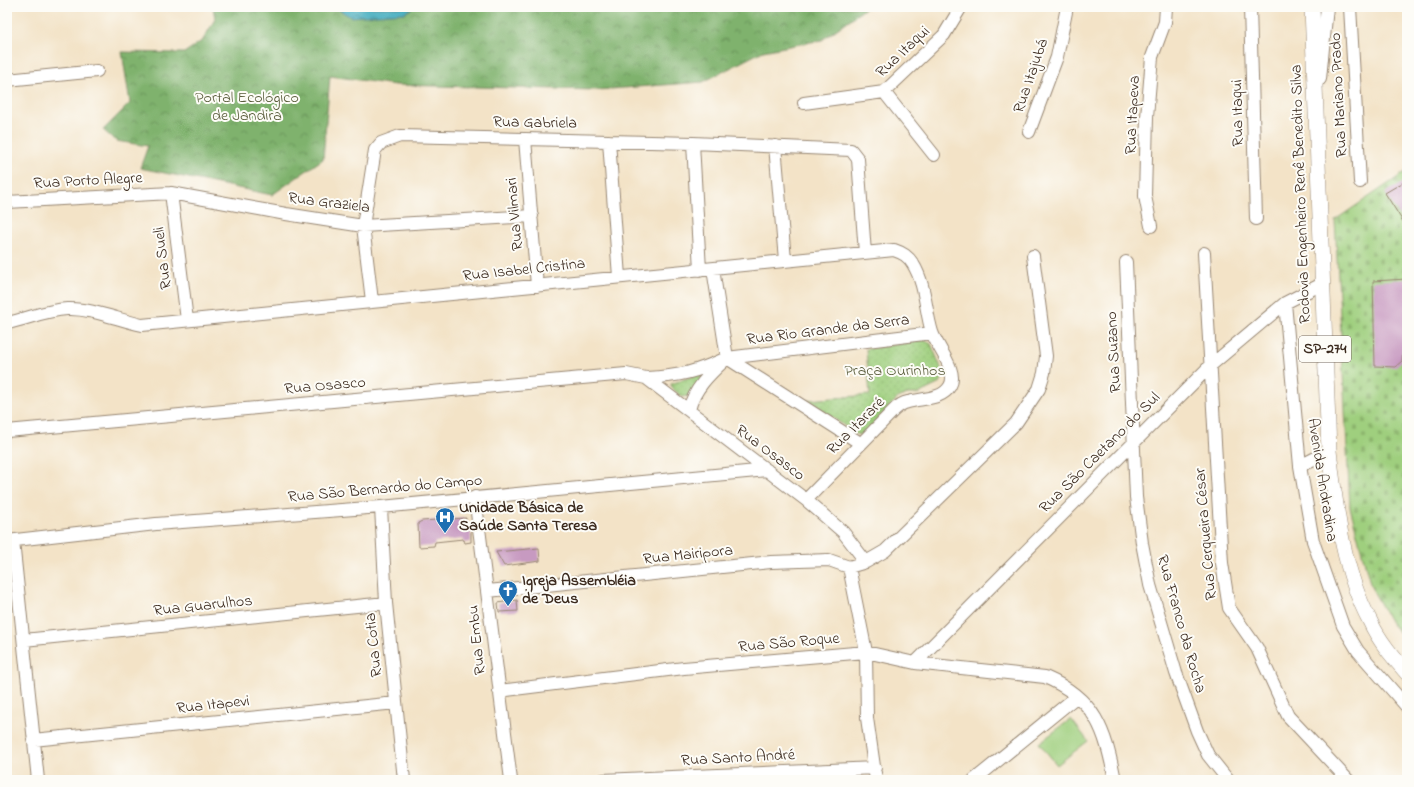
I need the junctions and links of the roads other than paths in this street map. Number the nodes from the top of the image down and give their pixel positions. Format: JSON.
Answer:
{"nodes":[{"id":1,"x":961,"y":7,"type":"edge"},
{"id":2,"x":1067,"y":7,"type":"edge"},
{"id":3,"x":1166,"y":7,"type":"edge"},
{"id":4,"x":1250,"y":7,"type":"edge"},
{"id":5,"x":1312,"y":7,"type":"edge"},
{"id":6,"x":1327,"y":7,"type":"edge"},
{"id":7,"x":1350,"y":7,"type":"edge"},
{"id":8,"x":97,"y":71,"type":"dead end"},
{"id":9,"x":7,"y":80,"type":"edge"},
{"id":10,"x":884,"y":92,"type":"junction"},
{"id":11,"x":804,"y":102,"type":"dead end"},
{"id":12,"x":1316,"y":104,"type":"junction"},
{"id":13,"x":1029,"y":132,"type":"dead end"},
{"id":14,"x":525,"y":139,"type":"junction"},
{"id":15,"x":609,"y":141,"type":"junction"},
{"id":16,"x":693,"y":143,"type":"junction"},
{"id":17,"x":775,"y":146,"type":"junction"},
{"id":18,"x":934,"y":155,"type":"dead end"},
{"id":19,"x":1360,"y":182,"type":"dead end"},
{"id":20,"x":171,"y":193,"type":"junction"},
{"id":21,"x":7,"y":202,"type":"edge"},
{"id":22,"x":532,"y":216,"type":"junction"},
{"id":23,"x":1256,"y":219,"type":"dead end"},
{"id":24,"x":363,"y":226,"type":"junction"},
{"id":25,"x":1152,"y":226,"type":"dead end"},
{"id":26,"x":865,"y":253,"type":"junction"},
{"id":27,"x":1204,"y":253,"type":"dead end"},
{"id":28,"x":1033,"y":256,"type":"dead end"},
{"id":29,"x":785,"y":260,"type":"junction"},
{"id":30,"x":1126,"y":262,"type":"dead end"},
{"id":31,"x":713,"y":269,"type":"junction"},
{"id":32,"x":700,"y":270,"type":"junction"},
{"id":33,"x":619,"y":277,"type":"junction"},
{"id":34,"x":1322,"y":284,"type":"junction"},
{"id":35,"x":537,"y":286,"type":"junction"},
{"id":36,"x":372,"y":301,"type":"junction"},
{"id":37,"x":1285,"y":303,"type":"junction"},
{"id":38,"x":187,"y":320,"type":"junction"},
{"id":39,"x":7,"y":323,"type":"edge"},
{"id":40,"x":932,"y":333,"type":"junction"},
{"id":41,"x":727,"y":358,"type":"junction"},
{"id":42,"x":1210,"y":366,"type":"junction"},
{"id":43,"x":646,"y":378,"type":"junction"},
{"id":44,"x":689,"y":410,"type":"junction"},
{"id":45,"x":7,"y":431,"type":"edge"},
{"id":46,"x":1134,"y":441,"type":"junction"},
{"id":47,"x":860,"y":443,"type":"junction"},
{"id":48,"x":1329,"y":451,"type":"junction"},
{"id":49,"x":1300,"y":466,"type":"junction"},
{"id":50,"x":767,"y":470,"type":"junction"},
{"id":51,"x":475,"y":497,"type":"junction"},
{"id":52,"x":806,"y":500,"type":"junction"},
{"id":53,"x":381,"y":507,"type":"junction"},
{"id":54,"x":10,"y":541,"type":"edge"},
{"id":55,"x":866,"y":562,"type":"junction"},
{"id":56,"x":849,"y":567,"type":"junction"},
{"id":57,"x":488,"y":591,"type":"junction"},
{"id":58,"x":386,"y":603,"type":"junction"},
{"id":59,"x":24,"y":640,"type":"junction"},
{"id":60,"x":866,"y":652,"type":"junction"},
{"id":61,"x":915,"y":663,"type":"junction"},
{"id":62,"x":1407,"y":673,"type":"edge"},
{"id":63,"x":499,"y":691,"type":"junction"},
{"id":64,"x":1076,"y":696,"type":"junction"},
{"id":65,"x":396,"y":703,"type":"junction"},
{"id":66,"x":1407,"y":707,"type":"edge"},
{"id":67,"x":33,"y":740,"type":"junction"},
{"id":68,"x":875,"y":774,"type":"edge"},
{"id":69,"x":38,"y":780,"type":"edge"},
{"id":70,"x":404,"y":780,"type":"edge"},
{"id":71,"x":510,"y":780,"type":"edge"},
{"id":72,"x":603,"y":780,"type":"edge"},
{"id":73,"x":974,"y":780,"type":"edge"},
{"id":74,"x":1115,"y":780,"type":"edge"},
{"id":75,"x":1228,"y":780,"type":"edge"},
{"id":76,"x":1348,"y":780,"type":"edge"}],
"edges":[{"from":1,"to":10,"type":"street","name":"Rua Itaqui"},
{"from":2,"to":13,"type":"street","name":"Rua Itajubá"},
{"from":3,"to":25,"type":"street","name":"Rua Itapeva"},
{"from":4,"to":23,"type":"street","name":"Rua Itaqui"},
{"from":5,"to":12,"type":"main road","name":"Rodovia Engenheiro Renê Benedito Silva","number":"SP-274"},
{"from":6,"to":12,"type":"street"},
{"from":7,"to":19,"type":"street","name":"Rua Mariano Prado"},
{"from":8,"to":9,"type":"street"},
{"from":10,"to":11,"type":"street","name":"Rua Itaqui"},
{"from":10,"to":18,"type":"street"},
{"from":12,"to":34,"type":"main road","name":"Rodovia Engenheiro Renê Benedito Silva","number":"SP-274"},
{"from":14,"to":15,"type":"street","name":"Rua Gabriela"},
{"from":14,"to":22,"type":"street","name":"Rua Vilmari"},
{"from":14,"to":24,"type":"street","name":"Rua Gabriela"},
{"from":15,"to":16,"type":"street","name":"Rua Gabriela"},
{"from":15,"to":33,"type":"street"},
{"from":16,"to":17,"type":"street","name":"Rua Gabriela"},
{"from":16,"to":32,"type":"street"},
{"from":17,"to":26,"type":"street","name":"Rua Gabriela"},
{"from":17,"to":29,"type":"street"},
{"from":20,"to":21,"type":"street","name":"Rua Porto Alegre"},
{"from":20,"to":24,"type":"street","name":"Rua Graziela"},
{"from":20,"to":38,"type":"street","name":"Rua Sueli"},
{"from":22,"to":24,"type":"street","name":"Rua Graziela"},
{"from":22,"to":35,"type":"street","name":"Rua Vilmari"},
{"from":24,"to":36,"type":"street","name":"Rua Gabriela"},
{"from":26,"to":29,"type":"street","name":"Rua Isabel Cristina"},
{"from":26,"to":40,"type":"street","name":"Rua Isabel Cristina"},
{"from":27,"to":42,"type":"street","name":"Rua Cerqueira César"},
{"from":28,"to":55,"type":"street"},
{"from":29,"to":31,"type":"street","name":"Rua Isabel Cristina"},
{"from":30,"to":46,"type":"street","name":"Rua Suzano"},
{"from":31,"to":32,"type":"street","name":"Rua Isabel Cristina"},
{"from":31,"to":41,"type":"street"},
{"from":32,"to":33,"type":"street","name":"Rua Isabel Cristina"},
{"from":33,"to":35,"type":"street","name":"Rua Isabel Cristina"},
{"from":34,"to":37,"type":"street","name":"Rua São Caetano do Sul"},
{"from":34,"to":48,"type":"main road","name":"Rodovia Engenheiro Renê Benedito Silva","number":"SP-274"},
{"from":35,"to":36,"type":"street","name":"Rua Isabel Cristina"},
{"from":36,"to":38,"type":"street","name":"Rua Isabel Cristina"},
{"from":37,"to":42,"type":"street","name":"Rua São Caetano do Sul"},
{"from":37,"to":49,"type":"street","name":"Avenida Andradina"},
{"from":38,"to":39,"type":"street","name":"Rua Isabel Cristina"},
{"from":40,"to":41,"type":"street","name":"Rua Rio Grande da Serra"},
{"from":40,"to":47,"type":"street","name":"Rua Itararé"},
{"from":41,"to":43,"type":"street","name":"Rua Osasco"},
{"from":41,"to":44,"type":"street"},
{"from":41,"to":47,"type":"street"},
{"from":42,"to":46,"type":"street","name":"Rua São Caetano do Sul"},
{"from":42,"to":76,"type":"street","name":"Rua Cerqueira César"},
{"from":43,"to":44,"type":"street","name":"Rua Osasco"},
{"from":43,"to":45,"type":"street","name":"Rua Osasco"},
{"from":44,"to":50,"type":"street","name":"Rua Osasco"},
{"from":46,"to":61,"type":"street","name":"Rua São Caetano do Sul"},
{"from":46,"to":75,"type":"street","name":"Rua Franco da Rocha"},
{"from":47,"to":52,"type":"street","name":"Rua Itararé"},
{"from":48,"to":49,"type":"street"},
{"from":48,"to":62,"type":"main road","name":"Rodovia Engenheiro Renê Benedito Silva","number":"SP-274"},
{"from":49,"to":66,"type":"street","name":"Avenida Andradina"},
{"from":50,"to":51,"type":"street","name":"Rua São Bernardo do Campo"},
{"from":50,"to":52,"type":"street","name":"Rua Osasco"},
{"from":51,"to":53,"type":"street","name":"Rua São Bernardo do Campo"},
{"from":51,"to":57,"type":"street","name":"Rua Embu"},
{"from":52,"to":55,"type":"street","name":"Rua Osasco"},
{"from":53,"to":54,"type":"street","name":"Rua São Bernardo do Campo"},
{"from":53,"to":58,"type":"street","name":"Rua Cotia"},
{"from":54,"to":59,"type":"street"},
{"from":55,"to":56,"type":"street"},
{"from":56,"to":57,"type":"street","name":"Rua Mairipora"},
{"from":56,"to":60,"type":"street"},
{"from":57,"to":63,"type":"street","name":"Rua Embu"},
{"from":58,"to":59,"type":"street","name":"Rua Guarulhos"},
{"from":58,"to":65,"type":"street","name":"Rua Cotia"},
{"from":59,"to":67,"type":"street"},
{"from":60,"to":61,"type":"street","name":"Rua São Roque"},
{"from":60,"to":63,"type":"street","name":"Rua São Roque"},
{"from":60,"to":68,"type":"street"},
{"from":61,"to":64,"type":"street","name":"Rua São Roque"},
{"from":63,"to":71,"type":"street","name":"Rua Embu"},
{"from":64,"to":73,"type":"street"},
{"from":64,"to":74,"type":"street","name":"Rua São Roque"},
{"from":65,"to":67,"type":"street","name":"Rua Itapevi"},
{"from":65,"to":70,"type":"street","name":"Rua Cotia"},
{"from":67,"to":69,"type":"street"},
{"from":68,"to":72,"type":"street","name":"Rua Santo André"}]}
